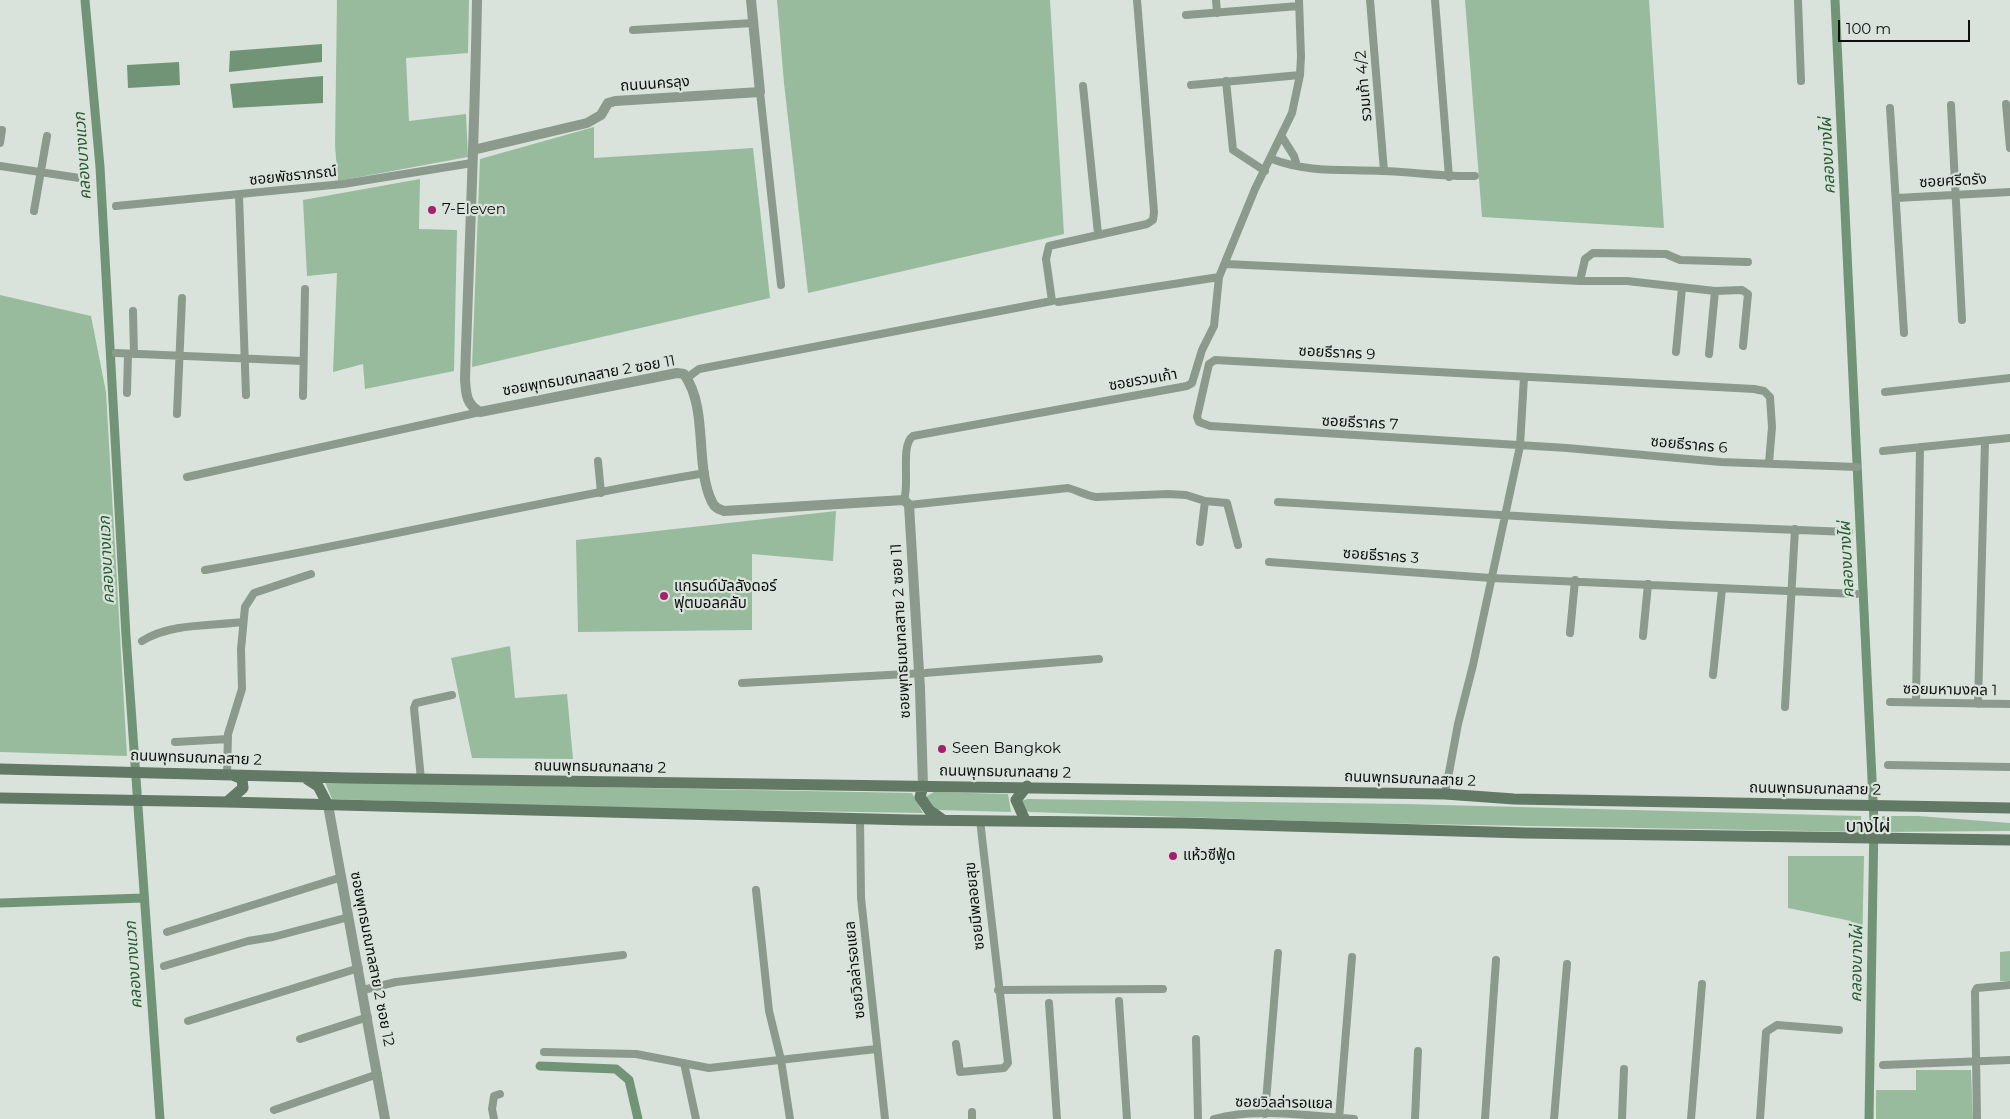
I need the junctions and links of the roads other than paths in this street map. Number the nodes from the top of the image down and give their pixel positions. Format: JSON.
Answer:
{"nodes":[{"id":1,"x":477,"y":0,"type":"edge"},
{"id":2,"x":750,"y":0,"type":"edge"},
{"id":3,"x":1137,"y":0,"type":"edge"},
{"id":4,"x":1216,"y":0,"type":"edge"},
{"id":5,"x":1370,"y":0,"type":"edge"},
{"id":6,"x":1435,"y":0,"type":"edge"},
{"id":7,"x":1798,"y":0,"type":"edge"},
{"id":8,"x":1299,"y":3,"type":"edge"},
{"id":9,"x":1217,"y":13,"type":"junction"},
{"id":10,"x":1186,"y":15,"type":"dead end"},
{"id":11,"x":753,"y":23,"type":"junction"},
{"id":12,"x":633,"y":30,"type":"dead end"},
{"id":13,"x":1300,"y":75,"type":"junction"},
{"id":14,"x":1801,"y":81,"type":"dead end"},
{"id":15,"x":1226,"y":82,"type":"junction"},
{"id":16,"x":1190,"y":85,"type":"dead end"},
{"id":17,"x":1084,"y":86,"type":"dead end"},
{"id":18,"x":760,"y":92,"type":"junction"},
{"id":19,"x":2006,"y":104,"type":"dead end"},
{"id":20,"x":1951,"y":105,"type":"dead end"},
{"id":21,"x":1890,"y":108,"type":"dead end"},
{"id":22,"x":2,"y":130,"type":"dead end"},
{"id":23,"x":47,"y":136,"type":"dead end"},
{"id":24,"x":1282,"y":136,"type":"junction"},
{"id":25,"x":0,"y":143,"type":"edge"},
{"id":26,"x":2010,"y":148,"type":"edge"},
{"id":27,"x":473,"y":150,"type":"junction"},
{"id":28,"x":1272,"y":159,"type":"junction"},
{"id":29,"x":472,"y":163,"type":"junction"},
{"id":30,"x":0,"y":166,"type":"edge"},
{"id":31,"x":1297,"y":166,"type":"junction"},
{"id":32,"x":1265,"y":171,"type":"junction"},
{"id":33,"x":1384,"y":171,"type":"junction"},
{"id":34,"x":42,"y":172,"type":"junction"},
{"id":35,"x":1475,"y":176,"type":"dead end"},
{"id":36,"x":1449,"y":177,"type":"junction"},
{"id":37,"x":86,"y":179,"type":"dead end"},
{"id":38,"x":2010,"y":192,"type":"edge"},
{"id":39,"x":239,"y":195,"type":"junction"},
{"id":40,"x":1957,"y":195,"type":"junction"},
{"id":41,"x":1896,"y":198,"type":"junction"},
{"id":42,"x":116,"y":206,"type":"dead end"},
{"id":43,"x":34,"y":211,"type":"dead end"},
{"id":44,"x":1098,"y":234,"type":"junction"},
{"id":45,"x":1748,"y":262,"type":"dead end"},
{"id":46,"x":1226,"y":264,"type":"junction"},
{"id":47,"x":1219,"y":277,"type":"junction"},
{"id":48,"x":1580,"y":281,"type":"junction"},
{"id":49,"x":781,"y":285,"type":"dead end"},
{"id":50,"x":305,"y":288,"type":"dead end"},
{"id":51,"x":1682,"y":288,"type":"junction"},
{"id":52,"x":1715,"y":291,"type":"junction"},
{"id":53,"x":182,"y":298,"type":"dead end"},
{"id":54,"x":1058,"y":302,"type":"dead end"},
{"id":55,"x":133,"y":310,"type":"dead end"},
{"id":56,"x":1962,"y":320,"type":"dead end"},
{"id":57,"x":1904,"y":333,"type":"dead end"},
{"id":58,"x":1743,"y":346,"type":"dead end"},
{"id":59,"x":1676,"y":352,"type":"dead end"},
{"id":60,"x":116,"y":353,"type":"dead end"},
{"id":61,"x":131,"y":354,"type":"junction"},
{"id":62,"x":1709,"y":354,"type":"dead end"},
{"id":63,"x":180,"y":356,"type":"junction"},
{"id":64,"x":245,"y":358,"type":"junction"},
{"id":65,"x":302,"y":361,"type":"junction"},
{"id":66,"x":1524,"y":377,"type":"junction"},
{"id":67,"x":687,"y":378,"type":"junction"},
{"id":68,"x":2010,"y":378,"type":"edge"},
{"id":69,"x":126,"y":392,"type":"dead end"},
{"id":70,"x":1885,"y":392,"type":"dead end"},
{"id":71,"x":246,"y":395,"type":"dead end"},
{"id":72,"x":303,"y":396,"type":"dead end"},
{"id":73,"x":480,"y":412,"type":"junction"},
{"id":74,"x":178,"y":414,"type":"dead end"},
{"id":75,"x":1199,"y":422,"type":"joint"},
{"id":76,"x":2010,"y":438,"type":"edge"},
{"id":77,"x":1985,"y":441,"type":"junction"},
{"id":78,"x":1520,"y":446,"type":"junction"},
{"id":79,"x":1920,"y":447,"type":"junction"},
{"id":80,"x":1883,"y":451,"type":"dead end"},
{"id":81,"x":598,"y":461,"type":"dead end"},
{"id":82,"x":1769,"y":463,"type":"junction"},
{"id":83,"x":1857,"y":468,"type":"dead end"},
{"id":84,"x":705,"y":473,"type":"junction"},
{"id":85,"x":187,"y":477,"type":"dead end"},
{"id":86,"x":601,"y":492,"type":"junction"},
{"id":87,"x":1205,"y":501,"type":"junction"},
{"id":88,"x":906,"y":502,"type":"junction"},
{"id":89,"x":1278,"y":502,"type":"dead end"},
{"id":90,"x":1504,"y":515,"type":"junction"},
{"id":91,"x":1795,"y":530,"type":"junction"},
{"id":92,"x":1849,"y":532,"type":"dead end"},
{"id":93,"x":1200,"y":542,"type":"dead end"},
{"id":94,"x":1238,"y":545,"type":"dead end"},
{"id":95,"x":1269,"y":562,"type":"dead end"},
{"id":96,"x":205,"y":570,"type":"dead end"},
{"id":97,"x":311,"y":574,"type":"dead end"},
{"id":98,"x":1491,"y":578,"type":"junction"},
{"id":99,"x":1575,"y":580,"type":"junction"},
{"id":100,"x":1648,"y":584,"type":"junction"},
{"id":101,"x":1722,"y":589,"type":"junction"},
{"id":102,"x":1791,"y":591,"type":"junction"},
{"id":103,"x":1856,"y":594,"type":"dead end"},
{"id":104,"x":243,"y":622,"type":"junction"},
{"id":105,"x":1570,"y":633,"type":"dead end"},
{"id":106,"x":1643,"y":636,"type":"dead end"},
{"id":107,"x":142,"y":640,"type":"dead end"},
{"id":108,"x":1099,"y":659,"type":"dead end"},
{"id":109,"x":919,"y":674,"type":"junction"},
{"id":110,"x":1713,"y":676,"type":"dead end"},
{"id":111,"x":742,"y":683,"type":"dead end"},
{"id":112,"x":452,"y":695,"type":"dead end"},
{"id":113,"x":1890,"y":702,"type":"dead end"},
{"id":114,"x":1916,"y":702,"type":"junction"},
{"id":115,"x":1978,"y":704,"type":"junction"},
{"id":116,"x":2010,"y":704,"type":"edge"},
{"id":117,"x":1785,"y":707,"type":"dead end"},
{"id":118,"x":228,"y":739,"type":"junction"},
{"id":119,"x":175,"y":742,"type":"dead end"},
{"id":120,"x":1888,"y":765,"type":"dead end"},
{"id":121,"x":2010,"y":767,"type":"edge"},
{"id":122,"x":0,"y":769,"type":"edge"},
{"id":123,"x":229,"y":774,"type":"junction"},
{"id":124,"x":302,"y":777,"type":"junction"},
{"id":125,"x":421,"y":779,"type":"junction"},
{"id":126,"x":923,"y":786,"type":"junction"},
{"id":127,"x":1027,"y":786,"type":"junction"},
{"id":128,"x":1445,"y":794,"type":"junction"},
{"id":129,"x":0,"y":798,"type":"edge"},
{"id":130,"x":227,"y":802,"type":"junction"},
{"id":131,"x":328,"y":805,"type":"junction"},
{"id":132,"x":2010,"y":808,"type":"edge"},
{"id":133,"x":860,"y":818,"type":"junction"},
{"id":134,"x":942,"y":819,"type":"junction"},
{"id":135,"x":980,"y":820,"type":"junction"},
{"id":136,"x":1025,"y":820,"type":"junction"},
{"id":137,"x":2010,"y":840,"type":"edge"},
{"id":138,"x":342,"y":877,"type":"junction"},
{"id":139,"x":756,"y":890,"type":"dead end"},
{"id":140,"x":349,"y":917,"type":"junction"},
{"id":141,"x":167,"y":932,"type":"dead end"},
{"id":142,"x":1278,"y":953,"type":"dead end"},
{"id":143,"x":623,"y":955,"type":"dead end"},
{"id":144,"x":1352,"y":958,"type":"dead end"},
{"id":145,"x":1496,"y":960,"type":"dead end"},
{"id":146,"x":1566,"y":964,"type":"dead end"},
{"id":147,"x":164,"y":966,"type":"dead end"},
{"id":148,"x":359,"y":968,"type":"junction"},
{"id":149,"x":1702,"y":984,"type":"dead end"},
{"id":150,"x":2010,"y":985,"type":"edge"},
{"id":151,"x":1163,"y":989,"type":"dead end"},
{"id":152,"x":363,"y":990,"type":"junction"},
{"id":153,"x":998,"y":990,"type":"junction"},
{"id":154,"x":1119,"y":1001,"type":"dead end"},
{"id":155,"x":1049,"y":1003,"type":"dead end"},
{"id":156,"x":368,"y":1017,"type":"junction"},
{"id":157,"x":188,"y":1021,"type":"dead end"},
{"id":158,"x":1839,"y":1030,"type":"dead end"},
{"id":159,"x":1196,"y":1039,"type":"dead end"},
{"id":160,"x":300,"y":1040,"type":"dead end"},
{"id":161,"x":956,"y":1044,"type":"dead end"},
{"id":162,"x":876,"y":1049,"type":"junction"},
{"id":163,"x":1418,"y":1051,"type":"dead end"},
{"id":164,"x":544,"y":1052,"type":"dead end"},
{"id":165,"x":781,"y":1060,"type":"junction"},
{"id":166,"x":2010,"y":1060,"type":"edge"},
{"id":167,"x":1977,"y":1061,"type":"junction"},
{"id":168,"x":684,"y":1063,"type":"junction"},
{"id":169,"x":1883,"y":1065,"type":"dead end"},
{"id":170,"x":1624,"y":1069,"type":"dead end"},
{"id":171,"x":378,"y":1074,"type":"junction"},
{"id":172,"x":500,"y":1094,"type":"dead end"},
{"id":173,"x":274,"y":1110,"type":"dead end"},
{"id":174,"x":1265,"y":1114,"type":"junction"},
{"id":175,"x":1339,"y":1118,"type":"edge"},
{"id":176,"x":385,"y":1119,"type":"edge"},
{"id":177,"x":494,"y":1119,"type":"edge"},
{"id":178,"x":696,"y":1119,"type":"edge"},
{"id":179,"x":790,"y":1119,"type":"edge"},
{"id":180,"x":885,"y":1119,"type":"edge"},
{"id":181,"x":1056,"y":1119,"type":"edge"},
{"id":182,"x":1127,"y":1119,"type":"edge"},
{"id":183,"x":1198,"y":1119,"type":"edge"},
{"id":184,"x":1214,"y":1119,"type":"edge"},
{"id":185,"x":1354,"y":1119,"type":"edge"},
{"id":186,"x":1415,"y":1119,"type":"edge"},
{"id":187,"x":1485,"y":1119,"type":"edge"},
{"id":188,"x":1554,"y":1119,"type":"edge"},
{"id":189,"x":1622,"y":1119,"type":"edge"},
{"id":190,"x":1691,"y":1119,"type":"edge"},
{"id":191,"x":1760,"y":1119,"type":"edge"},
{"id":192,"x":1977,"y":1119,"type":"edge"}],
"edges":[{"from":1,"to":27,"type":"street"},
{"from":2,"to":11,"type":"street"},
{"from":3,"to":44,"type":"street"},
{"from":4,"to":9,"type":"street"},
{"from":5,"to":33,"type":"street","name":"รวมเก้า 4/2"},
{"from":6,"to":36,"type":"street"},
{"from":7,"to":14,"type":"street"},
{"from":8,"to":9,"type":"street"},
{"from":8,"to":13,"type":"street","name":"ซอยรวมเก้า"},
{"from":9,"to":10,"type":"street"},
{"from":11,"to":12,"type":"street"},
{"from":11,"to":18,"type":"street"},
{"from":13,"to":15,"type":"street"},
{"from":13,"to":24,"type":"street","name":"ซอยรวมเก้า"},
{"from":15,"to":16,"type":"street"},
{"from":15,"to":32,"type":"street"},
{"from":17,"to":44,"type":"street"},
{"from":18,"to":27,"type":"street","name":"ถนนนครลุง"},
{"from":18,"to":49,"type":"street"},
{"from":19,"to":26,"type":"street"},
{"from":20,"to":40,"type":"street"},
{"from":21,"to":41,"type":"street"},
{"from":22,"to":25,"type":"street"},
{"from":23,"to":34,"type":"street"},
{"from":24,"to":28,"type":"street","name":"ซอยรวมเก้า"},
{"from":24,"to":31,"type":"street"},
{"from":27,"to":29,"type":"street"},
{"from":28,"to":31,"type":"street"},
{"from":28,"to":32,"type":"street","name":"ซอยรวมเก้า"},
{"from":29,"to":39,"type":"street","name":"ซอยพัชราภรณ์"},
{"from":29,"to":73,"type":"street"},
{"from":30,"to":34,"type":"street"},
{"from":31,"to":33,"type":"street"},
{"from":32,"to":46,"type":"street","name":"ซอยรวมเก้า"},
{"from":33,"to":36,"type":"street"},
{"from":34,"to":37,"type":"street"},
{"from":34,"to":43,"type":"street"},
{"from":35,"to":36,"type":"street"},
{"from":38,"to":40,"type":"street","name":"ซอยศรีตรัง"},
{"from":39,"to":42,"type":"street","name":"ซอยพัชราภรณ์"},
{"from":39,"to":64,"type":"street"},
{"from":40,"to":41,"type":"street","name":"ซอยศรีตรัง"},
{"from":40,"to":56,"type":"street"},
{"from":41,"to":57,"type":"street"},
{"from":44,"to":67,"type":"street"},
{"from":45,"to":48,"type":"street"},
{"from":46,"to":47,"type":"street","name":"ซอยรวมเก้า"},
{"from":46,"to":48,"type":"street"},
{"from":47,"to":54,"type":"street"},
{"from":47,"to":88,"type":"street","name":"ซอยรวมเก้า"},
{"from":48,"to":51,"type":"street"},
{"from":50,"to":65,"type":"street"},
{"from":51,"to":52,"type":"street"},
{"from":51,"to":59,"type":"street"},
{"from":52,"to":58,"type":"street"},
{"from":52,"to":62,"type":"street"},
{"from":53,"to":63,"type":"street"},
{"from":55,"to":61,"type":"street"},
{"from":60,"to":61,"type":"street"},
{"from":61,"to":63,"type":"street"},
{"from":61,"to":69,"type":"street"},
{"from":63,"to":64,"type":"street"},
{"from":63,"to":74,"type":"street"},
{"from":64,"to":65,"type":"street"},
{"from":64,"to":71,"type":"street"},
{"from":65,"to":72,"type":"street"},
{"from":66,"to":75,"type":"street","name":"ซอยธีราคร 9"},
{"from":66,"to":78,"type":"street"},
{"from":66,"to":82,"type":"street","name":"ซอยธีราคร 9"},
{"from":67,"to":73,"type":"street","name":"ซอยพุทธมณฑลสาย 2 ซอย 11"},
{"from":67,"to":84,"type":"street","name":"ซอยพุทธมณฑลสาย 2 ซอย 11"},
{"from":68,"to":70,"type":"street"},
{"from":73,"to":85,"type":"street"},
{"from":75,"to":78,"type":"street","name":"ซอยธีราคร 7"},
{"from":76,"to":77,"type":"street"},
{"from":77,"to":79,"type":"street"},
{"from":77,"to":115,"type":"street"},
{"from":78,"to":82,"type":"street","name":"ซอยธีราคร 6"},
{"from":78,"to":90,"type":"street"},
{"from":79,"to":80,"type":"street"},
{"from":79,"to":114,"type":"street"},
{"from":81,"to":86,"type":"street"},
{"from":82,"to":83,"type":"street","name":"ซอยธีราคร 6"},
{"from":84,"to":86,"type":"street"},
{"from":84,"to":88,"type":"street","name":"ซอยพุทธมณฑลสาย 2 ซอย 11"},
{"from":86,"to":96,"type":"street"},
{"from":87,"to":88,"type":"street"},
{"from":87,"to":93,"type":"street"},
{"from":87,"to":94,"type":"street"},
{"from":88,"to":109,"type":"street","name":"ซอยพุทธมณฑลสาย 2 ซอย 11"},
{"from":89,"to":90,"type":"street"},
{"from":90,"to":91,"type":"street"},
{"from":90,"to":98,"type":"street"},
{"from":91,"to":92,"type":"street"},
{"from":91,"to":102,"type":"street"},
{"from":95,"to":98,"type":"street","name":"ซอยธีราคร 3"},
{"from":97,"to":104,"type":"street"},
{"from":98,"to":99,"type":"street","name":"ซอยธีราคร 3"},
{"from":98,"to":128,"type":"street"},
{"from":99,"to":100,"type":"street","name":"ซอยธีราคร 3"},
{"from":99,"to":105,"type":"street"},
{"from":100,"to":101,"type":"street","name":"ซอยธีราคร 3"},
{"from":100,"to":106,"type":"street"},
{"from":101,"to":102,"type":"street","name":"ซอยธีราคร 3"},
{"from":101,"to":110,"type":"street"},
{"from":102,"to":103,"type":"street","name":"ซอยธีราคร 3"},
{"from":102,"to":117,"type":"street"},
{"from":104,"to":107,"type":"street"},
{"from":104,"to":118,"type":"street"},
{"from":108,"to":109,"type":"street"},
{"from":109,"to":111,"type":"street"},
{"from":109,"to":126,"type":"street","name":"ซอยพุทธมณฑลสาย 2 ซอย 11"},
{"from":112,"to":125,"type":"street"},
{"from":113,"to":114,"type":"street","name":"ซอยมหามงคล 1"},
{"from":114,"to":115,"type":"street","name":"ซอยมหามงคล 1"},
{"from":115,"to":116,"type":"street","name":"ซอยมหามงคล 1"},
{"from":118,"to":119,"type":"street"},
{"from":118,"to":123,"type":"street"},
{"from":120,"to":121,"type":"street"},
{"from":122,"to":123,"type":"main road","name":"ถนนพุทธมณฑลสาย 2"},
{"from":123,"to":124,"type":"main road","name":"ถนนพุทธมณฑลสาย 2"},
{"from":123,"to":130,"type":"main road"},
{"from":124,"to":125,"type":"main road","name":"ถนนพุทธมณฑลสาย 2"},
{"from":124,"to":131,"type":"main road"},
{"from":125,"to":126,"type":"main road","name":"ถนนพุทธมณฑลสาย 2"},
{"from":126,"to":127,"type":"main road","name":"ถนนพุทธมณฑลสาย 2"},
{"from":126,"to":134,"type":"main road"},
{"from":127,"to":128,"type":"main road","name":"ถนนพุทธมณฑลสาย 2"},
{"from":127,"to":136,"type":"main road"},
{"from":128,"to":132,"type":"main road","name":"ถนนพุทธมณฑลสาย 2"},
{"from":129,"to":130,"type":"main road"},
{"from":130,"to":131,"type":"main road"},
{"from":131,"to":133,"type":"main road"},
{"from":131,"to":138,"type":"street","name":"ซอยพุทธมณฑลสาย 2 ซอย 12"},
{"from":133,"to":134,"type":"main road"},
{"from":133,"to":162,"type":"street","name":"ซอยวิลล่ารอแยล"},
{"from":134,"to":135,"type":"main road"},
{"from":135,"to":136,"type":"main road"},
{"from":135,"to":153,"type":"street","name":"ซอยมีพลอยสุข"},
{"from":136,"to":137,"type":"main road"},
{"from":138,"to":140,"type":"street","name":"ซอยพุทธมณฑลสาย 2 ซอย 12"},
{"from":138,"to":141,"type":"street"},
{"from":139,"to":165,"type":"street"},
{"from":140,"to":147,"type":"street"},
{"from":140,"to":148,"type":"street","name":"ซอยพุทธมณฑลสาย 2 ซอย 12"},
{"from":142,"to":174,"type":"street"},
{"from":143,"to":152,"type":"street"},
{"from":144,"to":175,"type":"street"},
{"from":145,"to":187,"type":"street"},
{"from":146,"to":188,"type":"street"},
{"from":148,"to":152,"type":"street","name":"ซอยพุทธมณฑลสาย 2 ซอย 12"},
{"from":148,"to":157,"type":"street"},
{"from":149,"to":190,"type":"street"},
{"from":150,"to":167,"type":"street"},
{"from":151,"to":153,"type":"street"},
{"from":152,"to":156,"type":"street","name":"ซอยพุทธมณฑลสาย 2 ซอย 12"},
{"from":153,"to":161,"type":"street","name":"ซอยมีพลอยสุข"},
{"from":154,"to":182,"type":"street"},
{"from":155,"to":181,"type":"street"},
{"from":156,"to":160,"type":"street"},
{"from":156,"to":171,"type":"street","name":"ซอยพุทธมณฑลสาย 2 ซอย 12"},
{"from":158,"to":191,"type":"street"},
{"from":159,"to":183,"type":"street"},
{"from":162,"to":165,"type":"street"},
{"from":162,"to":180,"type":"street","name":"ซอยวิลล่ารอแยล"},
{"from":163,"to":186,"type":"street"},
{"from":164,"to":168,"type":"street"},
{"from":165,"to":168,"type":"street"},
{"from":165,"to":179,"type":"street"},
{"from":166,"to":167,"type":"street"},
{"from":167,"to":169,"type":"street"},
{"from":167,"to":192,"type":"street"},
{"from":168,"to":178,"type":"street"},
{"from":170,"to":189,"type":"street"},
{"from":171,"to":173,"type":"street"},
{"from":171,"to":176,"type":"street","name":"ซอยพุทธมณฑลสาย 2 ซอย 12"},
{"from":172,"to":177,"type":"street"},
{"from":174,"to":175,"type":"street","name":"ซอยวิลล่ารอแยล"},
{"from":174,"to":184,"type":"street","name":"ซอยวิลล่ารอแยล"},
{"from":175,"to":185,"type":"street","name":"ซอยวิลล่ารอแยล"}]}
